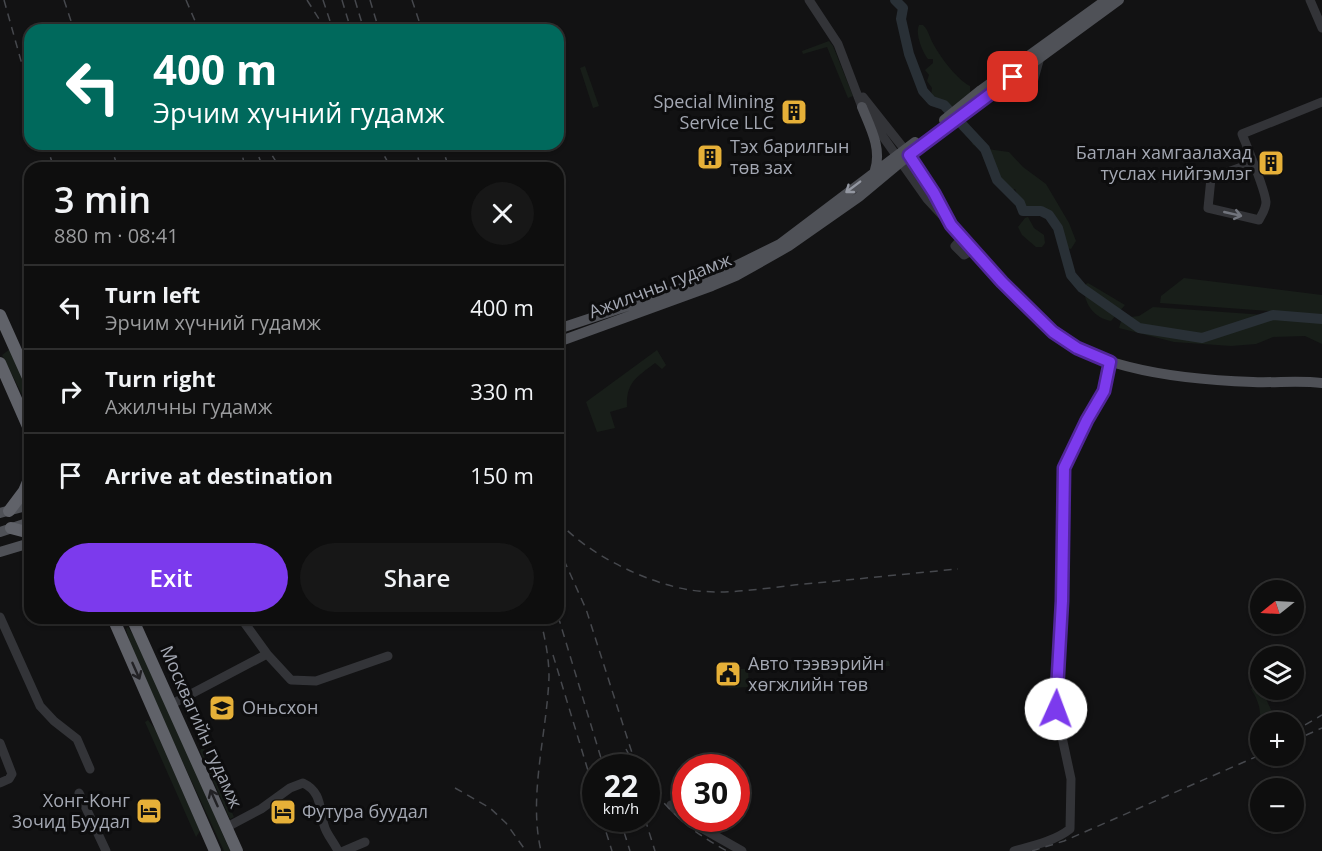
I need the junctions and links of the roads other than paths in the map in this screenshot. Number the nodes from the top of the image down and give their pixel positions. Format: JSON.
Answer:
{"nodes":[{"id":1,"x":809,"y":0,"type":"edge"},
{"id":2,"x":1106,"y":0,"type":"edge"},
{"id":3,"x":1119,"y":0,"type":"edge"},
{"id":4,"x":1310,"y":0,"type":"edge"},
{"id":5,"x":1322,"y":28,"type":"edge"},
{"id":6,"x":1040,"y":57,"type":"junction"},
{"id":7,"x":856,"y":87,"type":"junction"},
{"id":8,"x":999,"y":87,"type":"junction"},
{"id":9,"x":984,"y":93,"type":"junction"},
{"id":10,"x":1322,"y":102,"type":"edge"},
{"id":11,"x":862,"y":106,"type":"junction"},
{"id":12,"x":902,"y":155,"type":"junction"},
{"id":13,"x":1253,"y":163,"type":"junction"},
{"id":14,"x":875,"y":170,"type":"junction"},
{"id":15,"x":951,"y":225,"type":"joint"},
{"id":16,"x":734,"y":272,"type":"junction"},
{"id":17,"x":0,"y":315,"type":"edge"},
{"id":18,"x":564,"y":327,"type":"edge"},
{"id":19,"x":9,"y":337,"type":"junction"},
{"id":20,"x":564,"y":340,"type":"edge"},
{"id":21,"x":2,"y":350,"type":"dead end"},
{"id":22,"x":1110,"y":362,"type":"junction"},
{"id":23,"x":0,"y":363,"type":"edge"},
{"id":24,"x":24,"y":369,"type":"edge"},
{"id":25,"x":1322,"y":383,"type":"edge"},
{"id":26,"x":24,"y":417,"type":"edge"},
{"id":27,"x":24,"y":491,"type":"edge"},
{"id":28,"x":24,"y":507,"type":"edge"},
{"id":29,"x":5,"y":512,"type":"edge"},
{"id":30,"x":24,"y":524,"type":"edge"},
{"id":31,"x":6,"y":530,"type":"edge"},
{"id":32,"x":24,"y":533,"type":"edge"},
{"id":33,"x":24,"y":545,"type":"edge"},
{"id":34,"x":0,"y":552,"type":"edge"},
{"id":35,"x":0,"y":618,"type":"edge"},
{"id":36,"x":116,"y":624,"type":"edge"},
{"id":37,"x":128,"y":624,"type":"edge"},
{"id":38,"x":134,"y":624,"type":"edge"},
{"id":39,"x":245,"y":624,"type":"edge"},
{"id":40,"x":121,"y":637,"type":"junction"},
{"id":41,"x":267,"y":654,"type":"junction"},
{"id":42,"x":388,"y":656,"type":"dead end"},
{"id":43,"x":172,"y":704,"type":"junction"},
{"id":44,"x":0,"y":743,"type":"edge"},
{"id":45,"x":90,"y":769,"type":"dead end"},
{"id":46,"x":0,"y":783,"type":"edge"},
{"id":47,"x":79,"y":793,"type":"dead end"},
{"id":48,"x":671,"y":805,"type":"dead end"},
{"id":49,"x":227,"y":827,"type":"junction"},
{"id":50,"x":365,"y":842,"type":"dead end"},
{"id":51,"x":106,"y":851,"type":"edge"},
{"id":52,"x":215,"y":851,"type":"edge"},
{"id":53,"x":237,"y":851,"type":"edge"},
{"id":54,"x":338,"y":851,"type":"edge"},
{"id":55,"x":344,"y":851,"type":"edge"},
{"id":56,"x":742,"y":851,"type":"edge"},
{"id":57,"x":1014,"y":851,"type":"edge"}],
"edges":[{"from":1,"to":7,"type":"street"},
{"from":2,"to":9,"type":"main road","name":"Ажилчны гудамж"},
{"from":3,"to":6,"type":"main road","name":"Ажилчны гудамж"},
{"from":4,"to":5,"type":"street"},
{"from":6,"to":8,"type":"main road","name":"Ажилчны гудамж"},
{"from":6,"to":8,"type":"street"},
{"from":7,"to":11,"type":"street"},
{"from":7,"to":12,"type":"street"},
{"from":8,"to":9,"type":"main road","name":"Ажилчны гудамж"},
{"from":9,"to":12,"type":"main road","name":"Ажилчны гудамж"},
{"from":10,"to":13,"type":"street"},
{"from":11,"to":12,"type":"street"},
{"from":11,"to":14,"type":"main road"},
{"from":12,"to":14,"type":"main road","name":"Ажилчны гудамж"},
{"from":12,"to":15,"type":"street"},
{"from":12,"to":16,"type":"main road","name":"Ажилчны гудамж"},
{"from":13,"to":13,"type":"street","one_way":true},
{"from":14,"to":16,"type":"main road","name":"Ажилчны гудамж","one_way":true},
{"from":15,"to":22,"type":"main road"},
{"from":16,"to":18,"type":"main road","name":"Ажилчны гудамж"},
{"from":16,"to":20,"type":"main road","name":"Ажилчны гудамж"},
{"from":17,"to":19,"type":"highway"},
{"from":19,"to":21,"type":"highway"},
{"from":19,"to":24,"type":"highway"},
{"from":22,"to":25,"type":"main road"},
{"from":22,"to":57,"type":"street"},
{"from":23,"to":26,"type":"highway"},
{"from":27,"to":29,"type":"highway"},
{"from":28,"to":29,"type":"main road"},
{"from":30,"to":31,"type":"main road"},
{"from":31,"to":32,"type":"highway"},
{"from":33,"to":34,"type":"main road"},
{"from":35,"to":45,"type":"street"},
{"from":36,"to":40,"type":"highway","name":"Москвагийн гудамж"},
{"from":37,"to":40,"type":"highway"},
{"from":38,"to":43,"type":"highway","name":"Москвагийн гудамж"},
{"from":39,"to":41,"type":"street"},
{"from":40,"to":52,"type":"highway","name":"Москвагийн гудамж","one_way":true},
{"from":41,"to":42,"type":"street"},
{"from":41,"to":43,"type":"street"},
{"from":49,"to":43,"type":"highway","name":"Москвагийн гудамж","one_way":true},
{"from":44,"to":46,"type":"street"},
{"from":47,"to":51,"type":"street"},
{"from":48,"to":56,"type":"street"},
{"from":49,"to":53,"type":"highway","name":"Москвагийн гудамж"},
{"from":49,"to":54,"type":"street"},
{"from":50,"to":55,"type":"street"}]}
